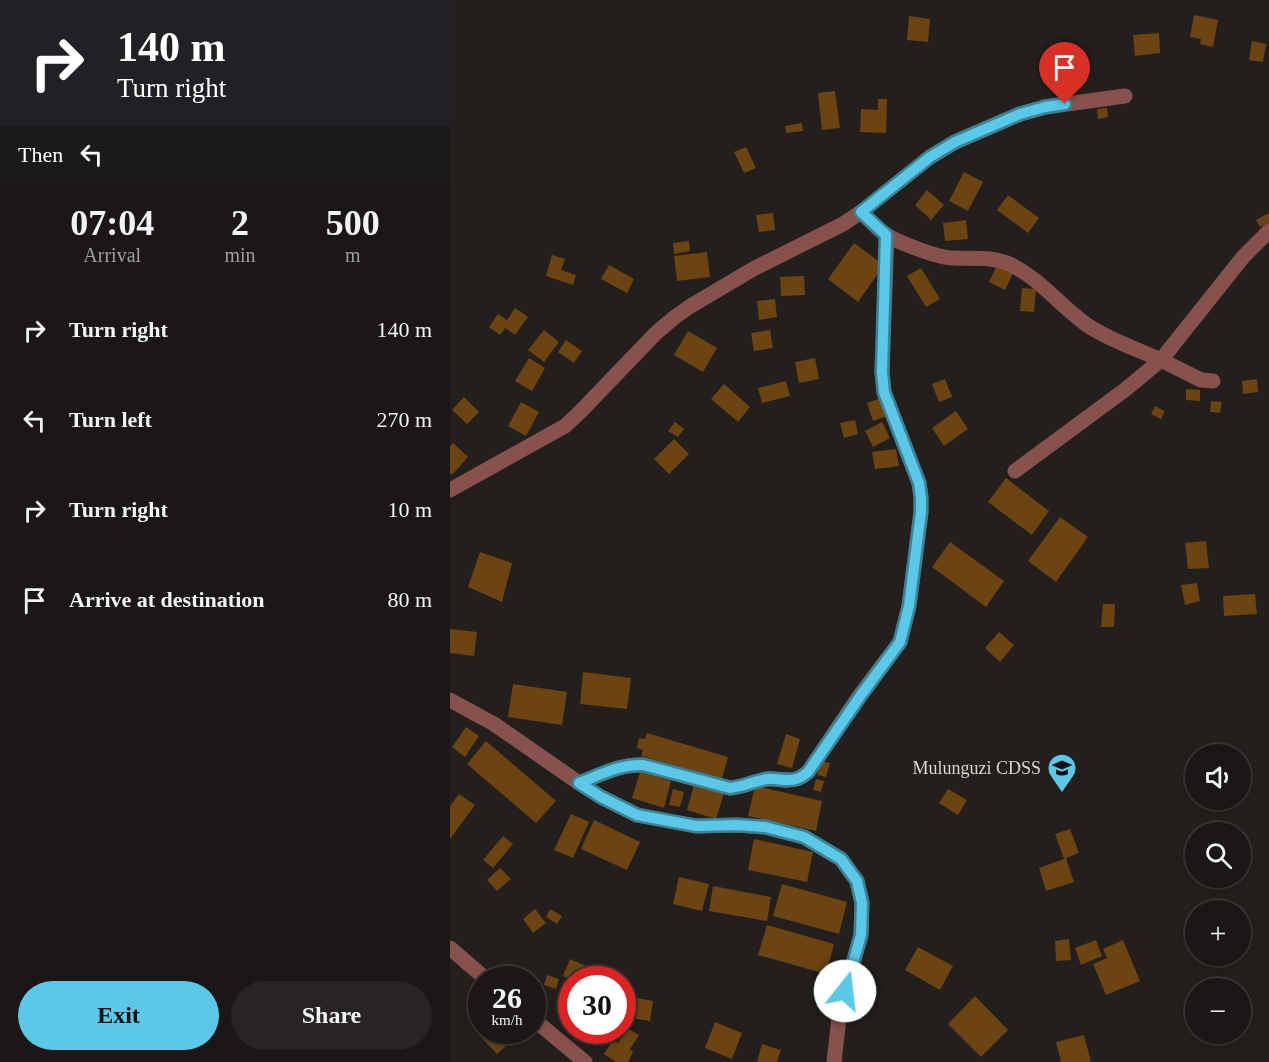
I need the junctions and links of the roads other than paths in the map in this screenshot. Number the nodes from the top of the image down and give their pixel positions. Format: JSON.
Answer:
{"nodes":[{"id":1,"x":1125,"y":96,"type":"dead end"},
{"id":2,"x":861,"y":212,"type":"junction"},
{"id":3,"x":1269,"y":231,"type":"edge"},
{"id":4,"x":886,"y":235,"type":"junction"},
{"id":5,"x":1161,"y":360,"type":"junction"},
{"id":6,"x":1213,"y":381,"type":"dead end"},
{"id":7,"x":1014,"y":471,"type":"dead end"},
{"id":8,"x":450,"y":490,"type":"edge"},
{"id":9,"x":450,"y":700,"type":"edge"},
{"id":10,"x":579,"y":783,"type":"junction"},
{"id":11,"x":450,"y":948,"type":"edge"},
{"id":12,"x":471,"y":966,"type":"edge"},
{"id":13,"x":546,"y":1030,"type":"edge"},
{"id":14,"x":585,"y":1062,"type":"edge"},
{"id":15,"x":834,"y":1062,"type":"edge"}],
"edges":[{"from":1,"to":2,"type":"street"},
{"from":2,"to":4,"type":"street"},
{"from":2,"to":8,"type":"street"},
{"from":3,"to":5,"type":"street"},
{"from":4,"to":5,"type":"street"},
{"from":4,"to":10,"type":"street"},
{"from":5,"to":6,"type":"street"},
{"from":5,"to":7,"type":"street"},
{"from":9,"to":10,"type":"street"},
{"from":10,"to":15,"type":"street"},
{"from":11,"to":12,"type":"street"},
{"from":13,"to":14,"type":"street"}]}
